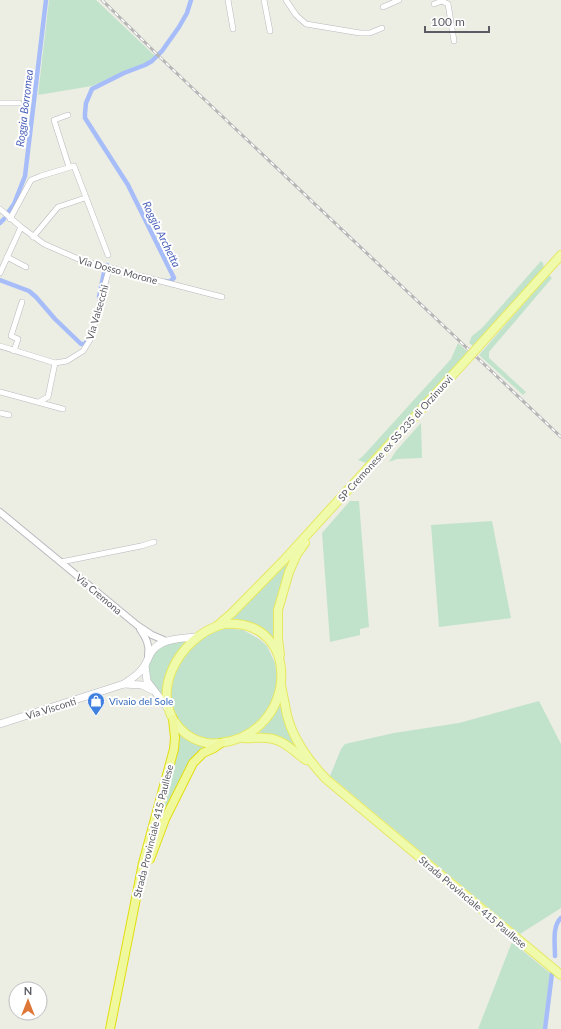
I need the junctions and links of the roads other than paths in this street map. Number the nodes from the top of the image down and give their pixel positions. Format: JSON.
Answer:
{"nodes":[{"id":1,"x":228,"y":0,"type":"edge"},
{"id":2,"x":264,"y":0,"type":"edge"},
{"id":3,"x":286,"y":0,"type":"edge"},
{"id":4,"x":399,"y":0,"type":"edge"},
{"id":5,"x":433,"y":3,"type":"edge"},
{"id":6,"x":382,"y":7,"type":"dead end"},
{"id":7,"x":382,"y":28,"type":"dead end"},
{"id":8,"x":233,"y":29,"type":"dead end"},
{"id":9,"x":270,"y":31,"type":"dead end"},
{"id":10,"x":454,"y":40,"type":"dead end"},
{"id":11,"x":0,"y":103,"type":"edge"},
{"id":12,"x":19,"y":103,"type":"dead end"},
{"id":13,"x":68,"y":115,"type":"dead end"},
{"id":14,"x":70,"y":167,"type":"junction"},
{"id":15,"x":85,"y":198,"type":"junction"},
{"id":16,"x":0,"y":209,"type":"edge"},
{"id":17,"x":10,"y":219,"type":"junction"},
{"id":18,"x":21,"y":227,"type":"junction"},
{"id":19,"x":33,"y":237,"type":"junction"},
{"id":20,"x":108,"y":255,"type":"dead end"},
{"id":21,"x":561,"y":255,"type":"edge"},
{"id":22,"x":7,"y":257,"type":"junction"},
{"id":23,"x":26,"y":267,"type":"dead end"},
{"id":24,"x":106,"y":268,"type":"junction"},
{"id":25,"x":0,"y":273,"type":"edge"},
{"id":26,"x":222,"y":297,"type":"dead end"},
{"id":27,"x":22,"y":302,"type":"dead end"},
{"id":28,"x":0,"y":346,"type":"edge"},
{"id":29,"x":14,"y":351,"type":"junction"},
{"id":30,"x":55,"y":363,"type":"junction"},
{"id":31,"x":0,"y":392,"type":"edge"},
{"id":32,"x":38,"y":402,"type":"junction"},
{"id":33,"x":63,"y":409,"type":"dead end"},
{"id":34,"x":0,"y":413,"type":"edge"},
{"id":35,"x":9,"y":415,"type":"dead end"},
{"id":36,"x":0,"y":512,"type":"edge"},
{"id":37,"x":321,"y":519,"type":"junction"},
{"id":38,"x":154,"y":542,"type":"dead end"},
{"id":39,"x":61,"y":562,"type":"junction"},
{"id":40,"x":137,"y":625,"type":"junction"},
{"id":41,"x":217,"y":626,"type":"junction"},
{"id":42,"x":196,"y":637,"type":"junction"},
{"id":43,"x":166,"y":641,"type":"junction"},
{"id":44,"x":148,"y":657,"type":"junction"},
{"id":45,"x":280,"y":660,"type":"junction"},
{"id":46,"x":145,"y":666,"type":"junction"},
{"id":47,"x":124,"y":684,"type":"junction"},
{"id":48,"x":281,"y":685,"type":"junction"},
{"id":49,"x":157,"y":695,"type":"junction"},
{"id":50,"x":170,"y":711,"type":"junction"},
{"id":51,"x":173,"y":720,"type":"junction"},
{"id":52,"x":0,"y":724,"type":"edge"},
{"id":53,"x":242,"y":738,"type":"junction"},
{"id":54,"x":221,"y":743,"type":"junction"},
{"id":55,"x":313,"y":766,"type":"junction"},
{"id":56,"x":136,"y":902,"type":"junction"},
{"id":57,"x":561,"y":975,"type":"edge"},
{"id":58,"x":110,"y":1029,"type":"edge"}],
"edges":[{"from":1,"to":8,"type":"street"},
{"from":2,"to":9,"type":"street"},
{"from":3,"to":7,"type":"street"},
{"from":4,"to":6,"type":"street"},
{"from":5,"to":10,"type":"street"},
{"from":11,"to":12,"type":"street"},
{"from":13,"to":14,"type":"street"},
{"from":14,"to":15,"type":"street"},
{"from":14,"to":17,"type":"street"},
{"from":15,"to":19,"type":"street"},
{"from":15,"to":20,"type":"street"},
{"from":16,"to":17,"type":"street","name":"Via Dosso Morone"},
{"from":17,"to":18,"type":"street","name":"Via Dosso Morone"},
{"from":18,"to":19,"type":"street","name":"Via Dosso Morone"},
{"from":18,"to":22,"type":"street"},
{"from":19,"to":24,"type":"street","name":"Via Dosso Morone"},
{"from":21,"to":37,"type":"main road","name":"SP Cremonese ex SS 235 di Orzinuovi","bridge":true},
{"from":22,"to":23,"type":"street"},
{"from":22,"to":25,"type":"street"},
{"from":24,"to":26,"type":"street","name":"Via Dosso Morone"},
{"from":24,"to":30,"type":"street","name":"Via Valsecchi"},
{"from":27,"to":29,"type":"street"},
{"from":28,"to":29,"type":"street"},
{"from":29,"to":30,"type":"street"},
{"from":30,"to":32,"type":"street"},
{"from":31,"to":32,"type":"street"},
{"from":32,"to":33,"type":"street"},
{"from":34,"to":35,"type":"street"},
{"from":36,"to":39,"type":"street","name":"Via Cremona"},
{"from":37,"to":41,"type":"main road"},
{"from":37,"to":45,"type":"main road"},
{"from":38,"to":39,"type":"street","name":"Via Cremona"},
{"from":39,"to":40,"type":"street","name":"Via Cremona"},
{"from":40,"to":43,"type":"street","name":"Via Cremona"},
{"from":40,"to":44,"type":"street","name":"Via Cremona"},
{"from":41,"to":42,"type":"main road"},
{"from":41,"to":45,"type":"main road"},
{"from":42,"to":43,"type":"main road"},
{"from":42,"to":50,"type":"main road"},
{"from":43,"to":44,"type":"main road"},
{"from":44,"to":46,"type":"main road"},
{"from":45,"to":48,"type":"main road"},
{"from":46,"to":47,"type":"main road"},
{"from":46,"to":49,"type":"main road"},
{"from":47,"to":49,"type":"main road"},
{"from":47,"to":52,"type":"main road","name":"Via Visconti"},
{"from":48,"to":53,"type":"main road"},
{"from":48,"to":55,"type":"main road","name":"Strada Provinciale 415 Paullese"},
{"from":49,"to":50,"type":"main road"},
{"from":50,"to":51,"type":"main road"},
{"from":51,"to":54,"type":"main road"},
{"from":51,"to":56,"type":"highway","name":"Strada Provinciale 415 Paullese"},
{"from":53,"to":54,"type":"main road"},
{"from":53,"to":55,"type":"main road","name":"Strada Provinciale 415 Paullese"},
{"from":54,"to":56,"type":"highway","name":"Strada Provinciale 415 Paullese"},
{"from":55,"to":57,"type":"main road","name":"Strada Provinciale 415 Paullese"},
{"from":56,"to":58,"type":"highway"}]}
